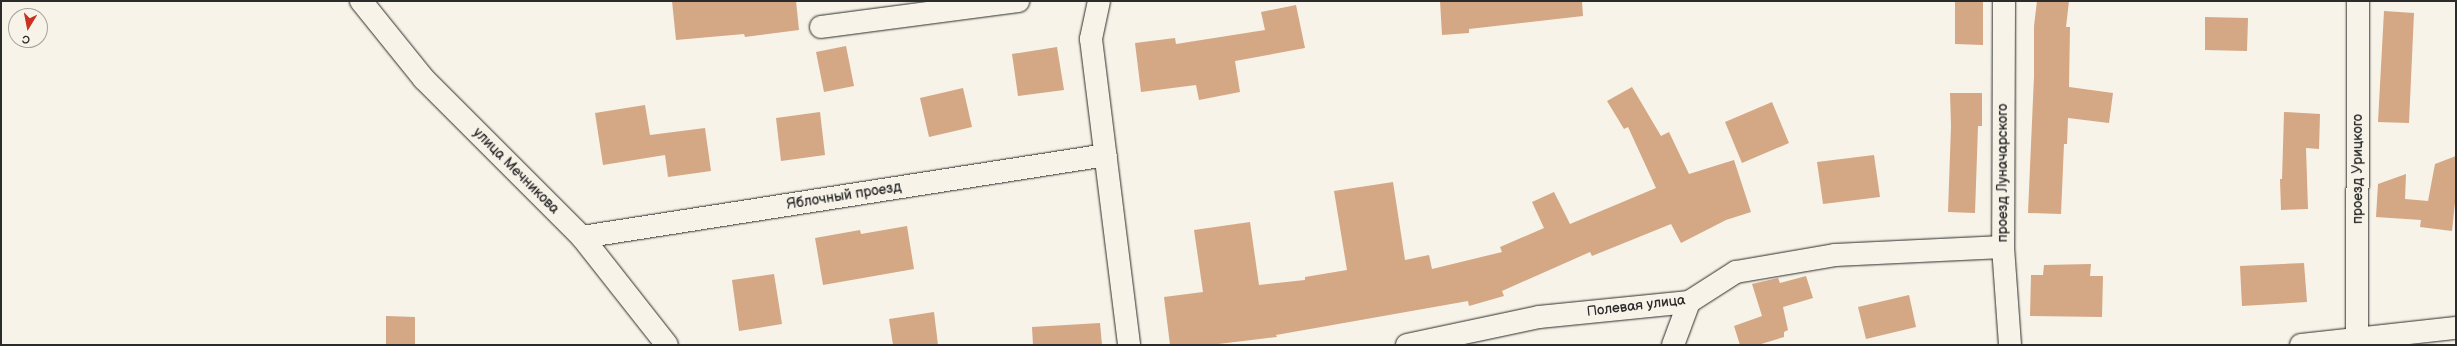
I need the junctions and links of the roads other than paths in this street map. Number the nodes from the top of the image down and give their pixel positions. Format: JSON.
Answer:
{"nodes":[{"id":1,"x":361,"y":1,"type":"edge"},
{"id":2,"x":1018,"y":1,"type":"edge"},
{"id":3,"x":1099,"y":1,"type":"edge"},
{"id":4,"x":2004,"y":1,"type":"edge"},
{"id":5,"x":2358,"y":1,"type":"edge"},
{"id":6,"x":820,"y":27,"type":"dead end"},
{"id":7,"x":1106,"y":155,"type":"junction"},
{"id":8,"x":582,"y":237,"type":"junction"},
{"id":9,"x":2003,"y":247,"type":"junction"},
{"id":10,"x":1689,"y":302,"type":"junction"},
{"id":11,"x":2456,"y":328,"type":"edge"},
{"id":12,"x":2357,"y":338,"type":"junction"},
{"id":13,"x":667,"y":345,"type":"edge"},
{"id":14,"x":1129,"y":345,"type":"edge"},
{"id":15,"x":1407,"y":345,"type":"edge"},
{"id":16,"x":1673,"y":345,"type":"edge"},
{"id":17,"x":2010,"y":345,"type":"edge"},
{"id":18,"x":2301,"y":345,"type":"edge"}],
"edges":[{"from":1,"to":8,"type":"street","name":"улица Мечникова"},
{"from":2,"to":6,"type":"street"},
{"from":3,"to":7,"type":"street"},
{"from":4,"to":9,"type":"street","name":"проезд Луначарского"},
{"from":5,"to":12,"type":"street","name":"проезд Урицкого"},
{"from":7,"to":8,"type":"street","name":"Яблочный проезд"},
{"from":7,"to":14,"type":"street"},
{"from":8,"to":13,"type":"street","name":"улица Мечникова"},
{"from":9,"to":10,"type":"street","name":"Полевая улица"},
{"from":9,"to":17,"type":"street","name":"проезд Луначарского"},
{"from":10,"to":15,"type":"street","name":"Полевая улица"},
{"from":10,"to":16,"type":"street"},
{"from":11,"to":12,"type":"street"},
{"from":12,"to":18,"type":"street"}]}
